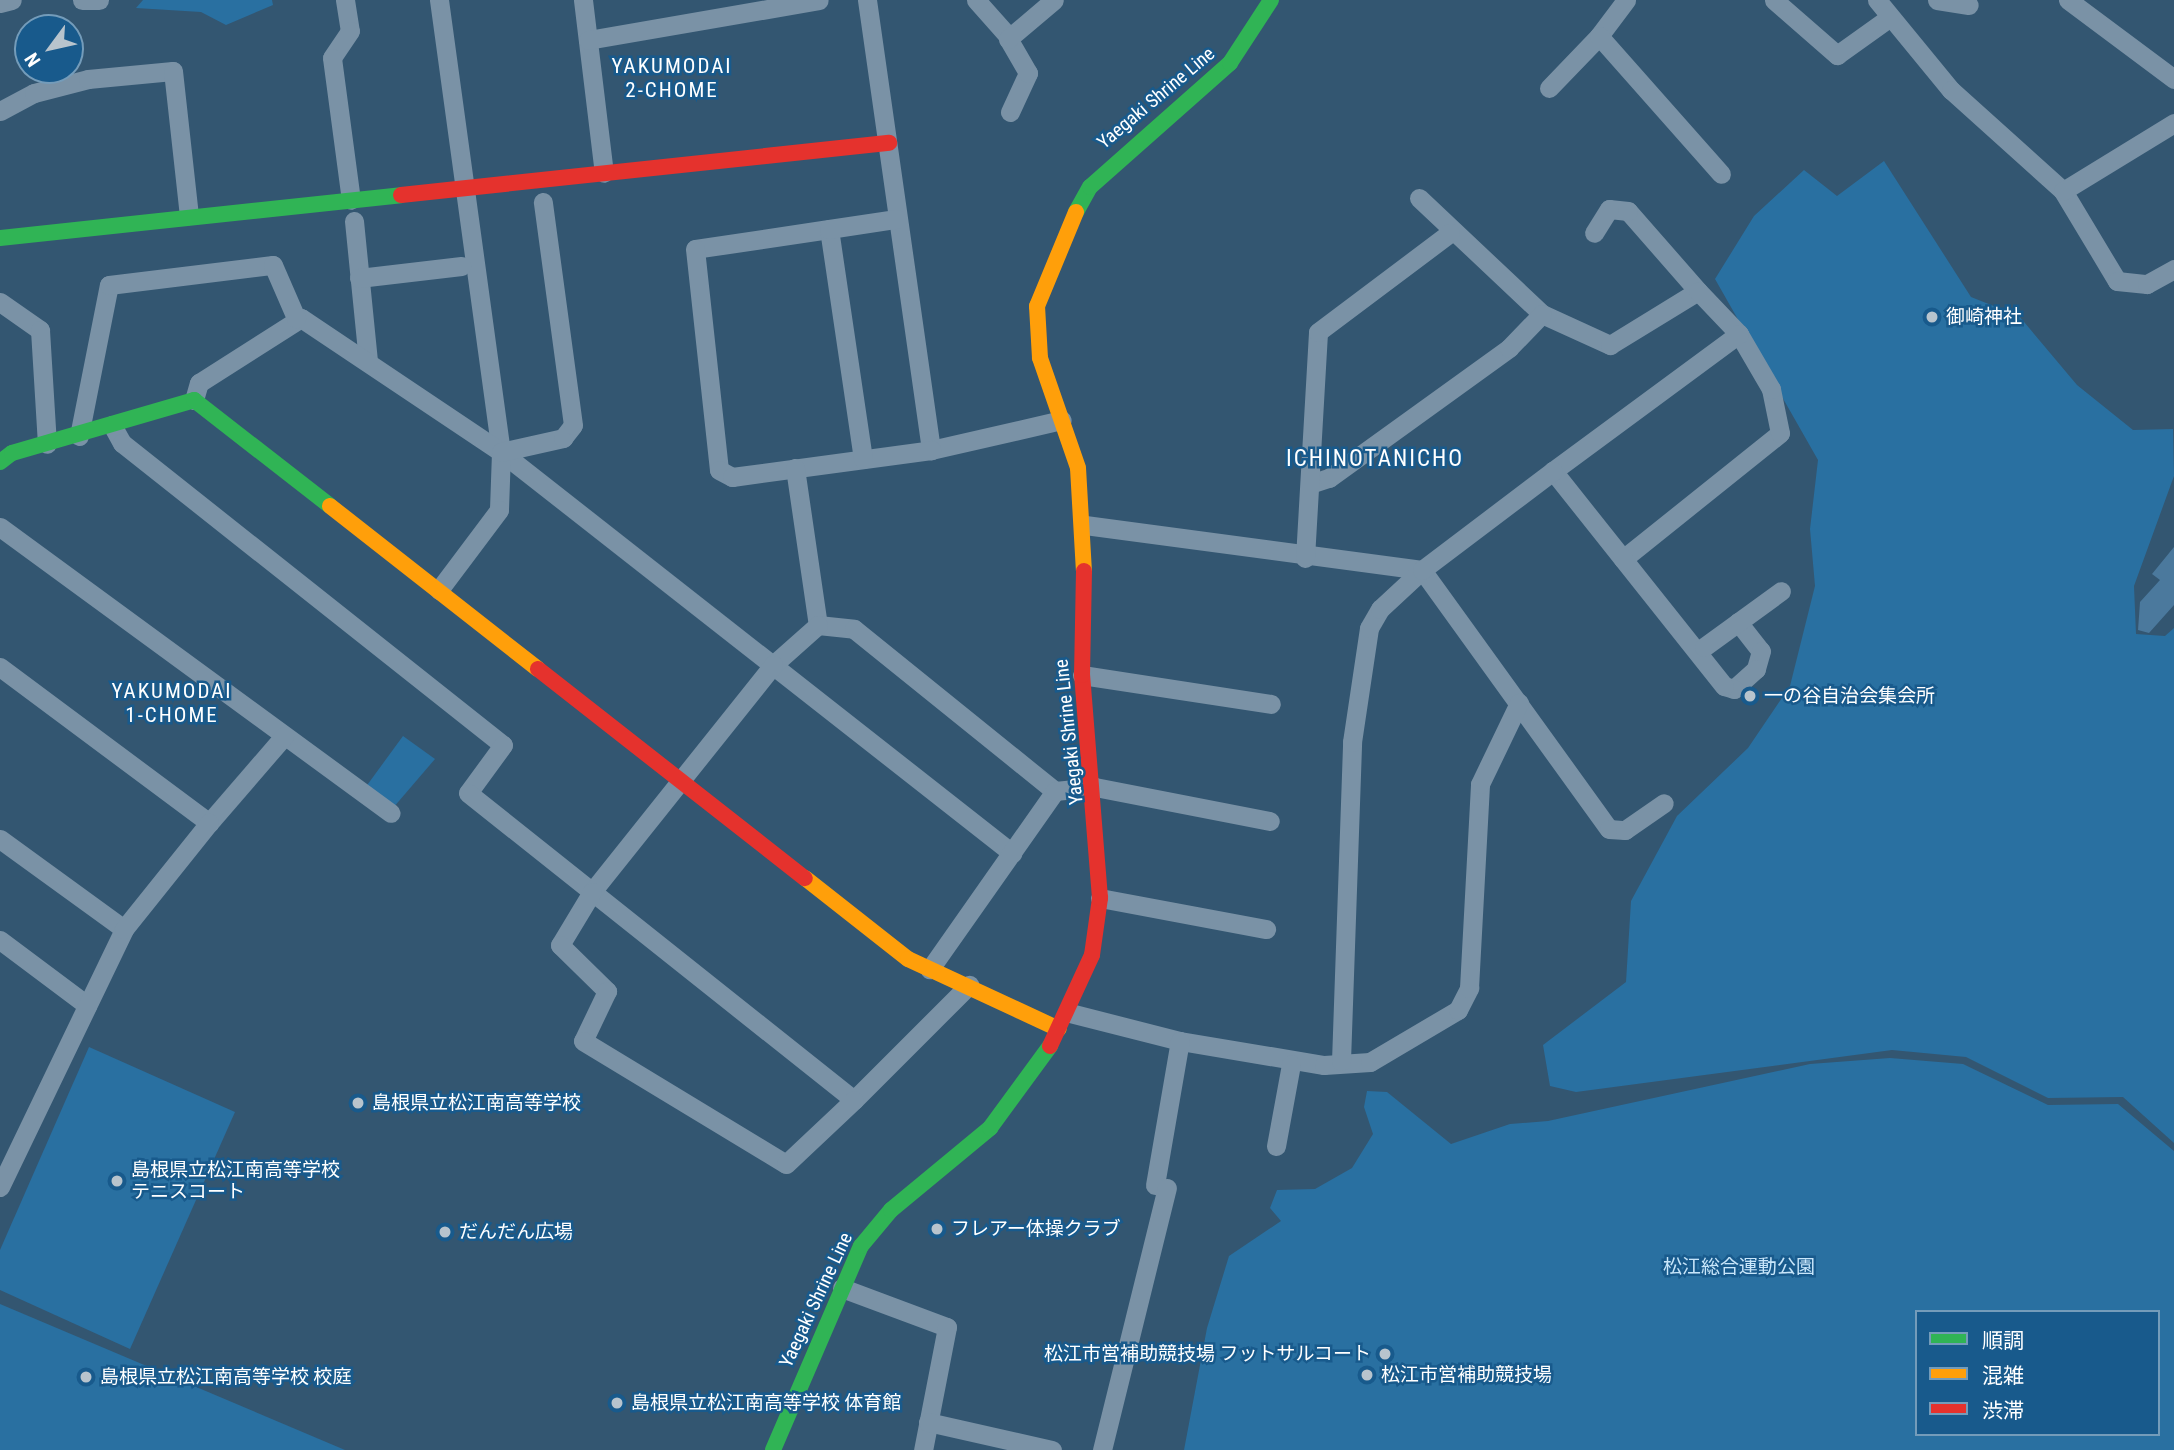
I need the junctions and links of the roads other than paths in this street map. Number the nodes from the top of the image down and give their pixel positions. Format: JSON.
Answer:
{"nodes":[{"id":1,"x":12,"y":0,"type":"edge"},
{"id":2,"x":82,"y":0,"type":"edge"},
{"id":3,"x":99,"y":0,"type":"edge"},
{"id":4,"x":345,"y":0,"type":"edge"},
{"id":5,"x":439,"y":0,"type":"edge"},
{"id":6,"x":583,"y":0,"type":"edge"},
{"id":7,"x":819,"y":0,"type":"edge"},
{"id":8,"x":867,"y":0,"type":"edge"},
{"id":9,"x":976,"y":0,"type":"edge"},
{"id":10,"x":1054,"y":0,"type":"edge"},
{"id":11,"x":1271,"y":0,"type":"edge"},
{"id":12,"x":1626,"y":0,"type":"edge"},
{"id":13,"x":1773,"y":0,"type":"edge"},
{"id":14,"x":1878,"y":0,"type":"edge"},
{"id":15,"x":1937,"y":0,"type":"edge"},
{"id":16,"x":2068,"y":0,"type":"edge"},
{"id":17,"x":0,"y":2,"type":"edge"},
{"id":18,"x":1969,"y":5,"type":"dead end"},
{"id":19,"x":726,"y":9,"type":"edge"},
{"id":20,"x":1890,"y":17,"type":"junction"},
{"id":21,"x":1599,"y":36,"type":"junction"},
{"id":22,"x":1009,"y":37,"type":"junction"},
{"id":23,"x":588,"y":40,"type":"junction"},
{"id":24,"x":2174,"y":79,"type":"edge"},
{"id":25,"x":1549,"y":88,"type":"dead end"},
{"id":26,"x":0,"y":111,"type":"edge"},
{"id":27,"x":1010,"y":112,"type":"dead end"},
{"id":28,"x":2174,"y":123,"type":"edge"},
{"id":29,"x":889,"y":143,"type":"junction"},
{"id":30,"x":604,"y":173,"type":"junction"},
{"id":31,"x":1721,"y":174,"type":"dead end"},
{"id":32,"x":465,"y":186,"type":"junction"},
{"id":33,"x":2063,"y":191,"type":"junction"},
{"id":34,"x":1419,"y":198,"type":"dead end"},
{"id":35,"x":351,"y":200,"type":"junction"},
{"id":36,"x":542,"y":202,"type":"dead end"},
{"id":37,"x":189,"y":215,"type":"junction"},
{"id":38,"x":896,"y":219,"type":"junction"},
{"id":39,"x":354,"y":221,"type":"dead end"},
{"id":40,"x":829,"y":229,"type":"junction"},
{"id":41,"x":1450,"y":233,"type":"junction"},
{"id":42,"x":1594,"y":233,"type":"dead end"},
{"id":43,"x":0,"y":238,"type":"edge"},
{"id":44,"x":461,"y":266,"type":"dead end"},
{"id":45,"x":2174,"y":269,"type":"edge"},
{"id":46,"x":359,"y":278,"type":"junction"},
{"id":47,"x":1698,"y":291,"type":"junction"},
{"id":48,"x":0,"y":302,"type":"edge"},
{"id":49,"x":1542,"y":314,"type":"junction"},
{"id":50,"x":296,"y":318,"type":"junction"},
{"id":51,"x":1739,"y":334,"type":"junction"},
{"id":52,"x":368,"y":362,"type":"junction"},
{"id":53,"x":194,"y":400,"type":"junction"},
{"id":54,"x":1062,"y":420,"type":"junction"},
{"id":55,"x":112,"y":425,"type":"junction"},
{"id":56,"x":79,"y":436,"type":"junction"},
{"id":57,"x":47,"y":444,"type":"junction"},
{"id":58,"x":932,"y":450,"type":"junction"},
{"id":59,"x":501,"y":452,"type":"junction"},
{"id":60,"x":4,"y":454,"type":"edge"},
{"id":61,"x":863,"y":459,"type":"junction"},
{"id":62,"x":795,"y":468,"type":"junction"},
{"id":63,"x":1552,"y":471,"type":"junction"},
{"id":64,"x":1310,"y":484,"type":"junction"},
{"id":65,"x":1085,"y":525,"type":"junction"},
{"id":66,"x":0,"y":527,"type":"edge"},
{"id":67,"x":1305,"y":558,"type":"junction"},
{"id":68,"x":1623,"y":559,"type":"junction"},
{"id":69,"x":1422,"y":570,"type":"junction"},
{"id":70,"x":439,"y":590,"type":"junction"},
{"id":71,"x":1781,"y":591,"type":"dead end"},
{"id":72,"x":1738,"y":622,"type":"junction"},
{"id":73,"x":818,"y":625,"type":"junction"},
{"id":74,"x":1704,"y":647,"type":"dead end"},
{"id":75,"x":773,"y":665,"type":"junction"},
{"id":76,"x":0,"y":667,"type":"edge"},
{"id":77,"x":1082,"y":675,"type":"junction"},
{"id":78,"x":1519,"y":703,"type":"junction"},
{"id":79,"x":1271,"y":704,"type":"dead end"},
{"id":80,"x":284,"y":736,"type":"junction"},
{"id":81,"x":684,"y":780,"type":"junction"},
{"id":82,"x":1095,"y":787,"type":"junction"},
{"id":83,"x":1055,"y":792,"type":"junction"},
{"id":84,"x":1664,"y":803,"type":"dead end"},
{"id":85,"x":391,"y":813,"type":"dead end"},
{"id":86,"x":1270,"y":821,"type":"dead end"},
{"id":87,"x":209,"y":823,"type":"junction"},
{"id":88,"x":0,"y":839,"type":"edge"},
{"id":89,"x":1012,"y":852,"type":"junction"},
{"id":90,"x":592,"y":892,"type":"junction"},
{"id":91,"x":1100,"y":898,"type":"junction"},
{"id":92,"x":124,"y":929,"type":"junction"},
{"id":93,"x":1266,"y":929,"type":"dead end"},
{"id":94,"x":0,"y":940,"type":"edge"},
{"id":95,"x":930,"y":969,"type":"junction"},
{"id":96,"x":969,"y":985,"type":"junction"},
{"id":97,"x":87,"y":1004,"type":"junction"},
{"id":98,"x":1064,"y":1021,"type":"junction"},
{"id":99,"x":1180,"y":1041,"type":"junction"},
{"id":100,"x":1341,"y":1060,"type":"junction"},
{"id":101,"x":1291,"y":1063,"type":"junction"},
{"id":102,"x":854,"y":1100,"type":"junction"},
{"id":103,"x":1276,"y":1146,"type":"dead end"},
{"id":104,"x":0,"y":1187,"type":"edge"},
{"id":105,"x":842,"y":1288,"type":"junction"},
{"id":106,"x":928,"y":1422,"type":"junction"},
{"id":107,"x":773,"y":1450,"type":"edge"},
{"id":108,"x":923,"y":1450,"type":"edge"},
{"id":109,"x":1052,"y":1450,"type":"edge"},
{"id":110,"x":1102,"y":1450,"type":"edge"}],
"edges":[{"from":1,"to":17,"type":"street"},
{"from":2,"to":3,"type":"street"},
{"from":4,"to":35,"type":"street"},
{"from":5,"to":32,"type":"street"},
{"from":6,"to":23,"type":"street"},
{"from":7,"to":19,"type":"street"},
{"from":8,"to":29,"type":"street"},
{"from":9,"to":22,"type":"street"},
{"from":10,"to":22,"type":"street"},
{"from":11,"to":54,"type":"street","name":"Yaegaki Shrine Line"},
{"from":12,"to":21,"type":"street"},
{"from":13,"to":20,"type":"street"},
{"from":14,"to":20,"type":"street"},
{"from":15,"to":18,"type":"street"},
{"from":16,"to":24,"type":"street"},
{"from":19,"to":23,"type":"street"},
{"from":20,"to":33,"type":"street"},
{"from":21,"to":25,"type":"street"},
{"from":21,"to":31,"type":"street"},
{"from":22,"to":27,"type":"street"},
{"from":23,"to":30,"type":"street"},
{"from":26,"to":37,"type":"street"},
{"from":28,"to":33,"type":"street"},
{"from":29,"to":30,"type":"street"},
{"from":29,"to":38,"type":"street"},
{"from":30,"to":32,"type":"street"},
{"from":32,"to":35,"type":"street"},
{"from":32,"to":59,"type":"street"},
{"from":33,"to":45,"type":"street"},
{"from":34,"to":41,"type":"street"},
{"from":35,"to":37,"type":"street"},
{"from":36,"to":59,"type":"street"},
{"from":37,"to":43,"type":"street"},
{"from":38,"to":40,"type":"street"},
{"from":38,"to":58,"type":"street"},
{"from":39,"to":46,"type":"street"},
{"from":40,"to":61,"type":"street"},
{"from":40,"to":62,"type":"street"},
{"from":41,"to":49,"type":"street"},
{"from":41,"to":64,"type":"street"},
{"from":42,"to":47,"type":"street"},
{"from":44,"to":46,"type":"street"},
{"from":46,"to":52,"type":"street"},
{"from":47,"to":49,"type":"street"},
{"from":47,"to":51,"type":"street"},
{"from":48,"to":57,"type":"street"},
{"from":49,"to":64,"type":"street"},
{"from":50,"to":52,"type":"street"},
{"from":50,"to":53,"type":"street"},
{"from":50,"to":56,"type":"street"},
{"from":51,"to":63,"type":"street"},
{"from":51,"to":68,"type":"street"},
{"from":52,"to":59,"type":"street"},
{"from":53,"to":55,"type":"street"},
{"from":53,"to":70,"type":"street"},
{"from":54,"to":58,"type":"street"},
{"from":54,"to":65,"type":"street","name":"Yaegaki Shrine Line"},
{"from":55,"to":56,"type":"street"},
{"from":55,"to":90,"type":"street"},
{"from":56,"to":57,"type":"street"},
{"from":57,"to":60,"type":"street"},
{"from":58,"to":61,"type":"street"},
{"from":59,"to":70,"type":"street"},
{"from":59,"to":75,"type":"street"},
{"from":61,"to":62,"type":"street"},
{"from":62,"to":73,"type":"street"},
{"from":63,"to":68,"type":"street"},
{"from":63,"to":69,"type":"street"},
{"from":64,"to":67,"type":"street"},
{"from":65,"to":67,"type":"street"},
{"from":65,"to":77,"type":"street","name":"Yaegaki Shrine Line"},
{"from":66,"to":80,"type":"street"},
{"from":67,"to":69,"type":"street"},
{"from":68,"to":72,"type":"street"},
{"from":69,"to":78,"type":"street"},
{"from":69,"to":100,"type":"street"},
{"from":70,"to":81,"type":"street"},
{"from":71,"to":72,"type":"street"},
{"from":72,"to":74,"type":"street"},
{"from":73,"to":75,"type":"street"},
{"from":73,"to":83,"type":"street"},
{"from":75,"to":81,"type":"street"},
{"from":75,"to":89,"type":"street"},
{"from":76,"to":87,"type":"street"},
{"from":77,"to":79,"type":"street"},
{"from":77,"to":82,"type":"street","name":"Yaegaki Shrine Line"},
{"from":78,"to":84,"type":"street"},
{"from":78,"to":100,"type":"street"},
{"from":80,"to":85,"type":"street"},
{"from":80,"to":87,"type":"street"},
{"from":81,"to":90,"type":"street"},
{"from":81,"to":95,"type":"street"},
{"from":82,"to":83,"type":"street"},
{"from":82,"to":86,"type":"street"},
{"from":82,"to":91,"type":"street","name":"Yaegaki Shrine Line"},
{"from":83,"to":89,"type":"street"},
{"from":87,"to":92,"type":"street"},
{"from":88,"to":92,"type":"street"},
{"from":89,"to":95,"type":"street"},
{"from":90,"to":102,"type":"street"},
{"from":90,"to":102,"type":"street"},
{"from":91,"to":93,"type":"street"},
{"from":91,"to":98,"type":"street","name":"Yaegaki Shrine Line"},
{"from":92,"to":97,"type":"street"},
{"from":94,"to":97,"type":"street"},
{"from":95,"to":96,"type":"street"},
{"from":96,"to":98,"type":"street"},
{"from":96,"to":102,"type":"street"},
{"from":97,"to":104,"type":"street"},
{"from":98,"to":99,"type":"street"},
{"from":98,"to":105,"type":"street","name":"Yaegaki Shrine Line"},
{"from":99,"to":101,"type":"street"},
{"from":99,"to":110,"type":"street"},
{"from":100,"to":101,"type":"street"},
{"from":101,"to":103,"type":"street"},
{"from":105,"to":106,"type":"street"},
{"from":105,"to":107,"type":"street","name":"Yaegaki Shrine Line"},
{"from":106,"to":108,"type":"street"},
{"from":106,"to":109,"type":"street"}]}
